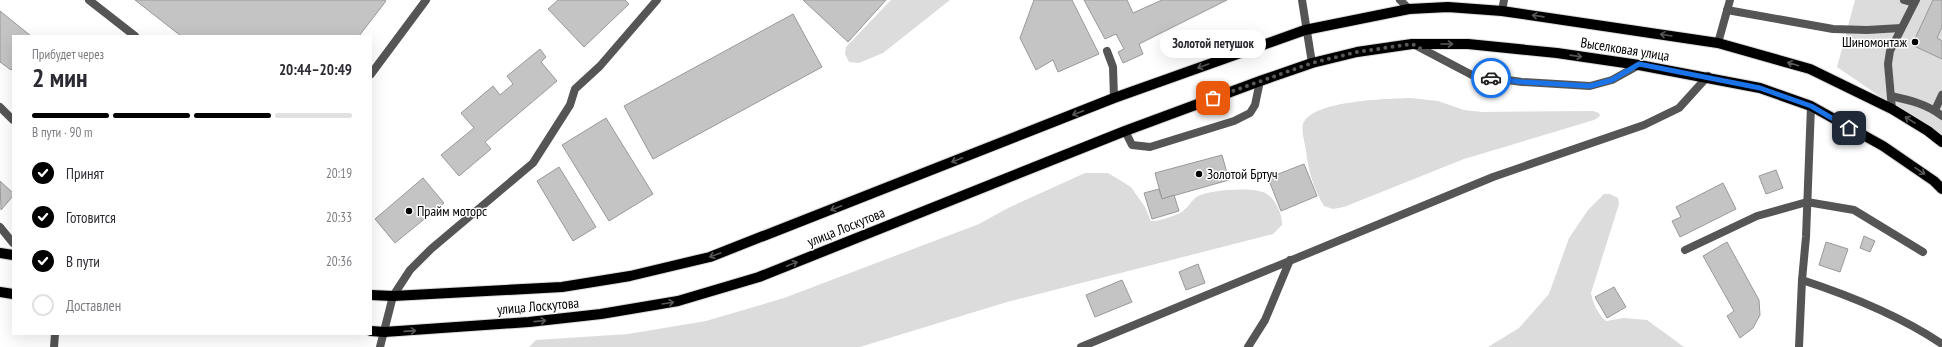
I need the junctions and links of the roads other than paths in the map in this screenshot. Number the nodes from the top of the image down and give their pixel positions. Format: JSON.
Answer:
{"nodes":[{"id":1,"x":89,"y":0,"type":"edge"},
{"id":2,"x":426,"y":0,"type":"edge"},
{"id":3,"x":657,"y":0,"type":"edge"},
{"id":4,"x":1302,"y":0,"type":"edge"},
{"id":5,"x":1400,"y":0,"type":"edge"},
{"id":6,"x":1504,"y":0,"type":"edge"},
{"id":7,"x":1730,"y":0,"type":"edge"},
{"id":8,"x":1904,"y":0,"type":"edge"},
{"id":9,"x":1915,"y":2,"type":"edge"},
{"id":10,"x":1449,"y":4,"type":"edge"},
{"id":11,"x":1410,"y":9,"type":"junction"},
{"id":12,"x":1727,"y":10,"type":"junction"},
{"id":13,"x":1502,"y":11,"type":"junction"},
{"id":14,"x":1901,"y":28,"type":"junction"},
{"id":15,"x":1306,"y":30,"type":"junction"},
{"id":16,"x":131,"y":35,"type":"edge"},
{"id":17,"x":1718,"y":43,"type":"junction"},
{"id":18,"x":1412,"y":44,"type":"junction"},
{"id":19,"x":1107,"y":51,"type":"dead end"},
{"id":20,"x":1312,"y":63,"type":"junction"},
{"id":21,"x":1639,"y":64,"type":"junction"},
{"id":22,"x":372,"y":73,"type":"edge"},
{"id":23,"x":1708,"y":76,"type":"junction"},
{"id":24,"x":1260,"y":81,"type":"junction"},
{"id":25,"x":1942,"y":95,"type":"edge"},
{"id":26,"x":1891,"y":96,"type":"junction"},
{"id":27,"x":1114,"y":98,"type":"junction"},
{"id":28,"x":1811,"y":106,"type":"junction"},
{"id":29,"x":0,"y":107,"type":"edge"},
{"id":30,"x":1892,"y":109,"type":"junction"},
{"id":31,"x":1935,"y":110,"type":"junction"},
{"id":32,"x":1942,"y":116,"type":"edge"},
{"id":33,"x":12,"y":119,"type":"edge"},
{"id":34,"x":1126,"y":131,"type":"junction"},
{"id":35,"x":1942,"y":142,"type":"edge"},
{"id":36,"x":1942,"y":189,"type":"edge"},
{"id":37,"x":1807,"y":202,"type":"junction"},
{"id":38,"x":0,"y":226,"type":"edge"},
{"id":39,"x":12,"y":242,"type":"edge"},
{"id":40,"x":1685,"y":250,"type":"dead end"},
{"id":41,"x":1923,"y":252,"type":"dead end"},
{"id":42,"x":0,"y":253,"type":"edge"},
{"id":43,"x":12,"y":255,"type":"edge"},
{"id":44,"x":1290,"y":260,"type":"junction"},
{"id":45,"x":1802,"y":280,"type":"junction"},
{"id":46,"x":0,"y":292,"type":"edge"},
{"id":47,"x":12,"y":294,"type":"edge"},
{"id":48,"x":372,"y":295,"type":"edge"},
{"id":49,"x":393,"y":296,"type":"junction"},
{"id":50,"x":372,"y":331,"type":"edge"},
{"id":51,"x":384,"y":332,"type":"junction"},
{"id":52,"x":55,"y":335,"type":"edge"},
{"id":53,"x":1942,"y":344,"type":"edge"},
{"id":54,"x":54,"y":347,"type":"edge"},
{"id":55,"x":380,"y":347,"type":"edge"},
{"id":56,"x":1081,"y":347,"type":"edge"},
{"id":57,"x":1248,"y":347,"type":"edge"},
{"id":58,"x":1799,"y":347,"type":"edge"}],
"edges":[{"from":1,"to":16,"type":"street"},
{"from":2,"to":22,"type":"street"},
{"from":3,"to":49,"type":"street"},
{"from":4,"to":15,"type":"street"},
{"from":5,"to":11,"type":"street"},
{"from":6,"to":13,"type":"street"},
{"from":7,"to":12,"type":"street"},
{"from":8,"to":9,"type":"street"},
{"from":9,"to":14,"type":"street"},
{"from":10,"to":11,"type":"main road","name":"Выселковая улица"},
{"from":10,"to":13,"type":"main road","name":"Выселковая улица"},
{"from":11,"to":15,"type":"main road","name":"Выселковая улица"},
{"from":12,"to":14,"type":"street"},
{"from":12,"to":17,"type":"street"},
{"from":17,"to":13,"type":"main road","name":"Выселковая улица","one_way":true},
{"from":14,"to":26,"type":"street"},
{"from":15,"to":20,"type":"street"},
{"from":15,"to":27,"type":"main road","name":"улица Лоскутова","one_way":true},
{"from":30,"to":17,"type":"main road","name":"Выселковая улица","one_way":true},
{"from":18,"to":20,"type":"main road","name":"Выселковая улица"},
{"from":18,"to":21,"type":"main road","name":"Выселковая улица","one_way":true},
{"from":18,"to":21,"type":"street"},
{"from":19,"to":27,"type":"street"},
{"from":20,"to":24,"type":"main road","name":"улица Лоскутова"},
{"from":21,"to":23,"type":"main road","name":"Выселковая улица"},
{"from":23,"to":28,"type":"main road","name":"Выселковая улица"},
{"from":23,"to":44,"type":"street"},
{"from":24,"to":34,"type":"main road","name":"улица Лоскутова"},
{"from":24,"to":34,"type":"street"},
{"from":25,"to":31,"type":"street"},
{"from":26,"to":30,"type":"street"},
{"from":26,"to":31,"type":"street"},
{"from":27,"to":49,"type":"main road","name":"улица Лоскутова","one_way":true},
{"from":28,"to":36,"type":"main road","name":"Выселковая улица","one_way":true},
{"from":28,"to":37,"type":"street"},
{"from":29,"to":33,"type":"street"},
{"from":35,"to":30,"type":"main road","name":"Выселковая улица","one_way":true},
{"from":31,"to":32,"type":"street"},
{"from":51,"to":34,"type":"main road","name":"улица Лоскутова","one_way":true},
{"from":37,"to":40,"type":"street"},
{"from":37,"to":41,"type":"street"},
{"from":37,"to":45,"type":"street"},
{"from":38,"to":39,"type":"street"},
{"from":42,"to":43,"type":"main road"},
{"from":44,"to":56,"type":"street"},
{"from":44,"to":57,"type":"street"},
{"from":45,"to":53,"type":"street"},
{"from":45,"to":58,"type":"street"},
{"from":46,"to":47,"type":"main road"},
{"from":48,"to":49,"type":"main road","name":"улица Лоскутова"},
{"from":49,"to":51,"type":"street"},
{"from":50,"to":51,"type":"main road","name":"улица Лоскутова"},
{"from":51,"to":55,"type":"street"},
{"from":52,"to":54,"type":"street"}]}
